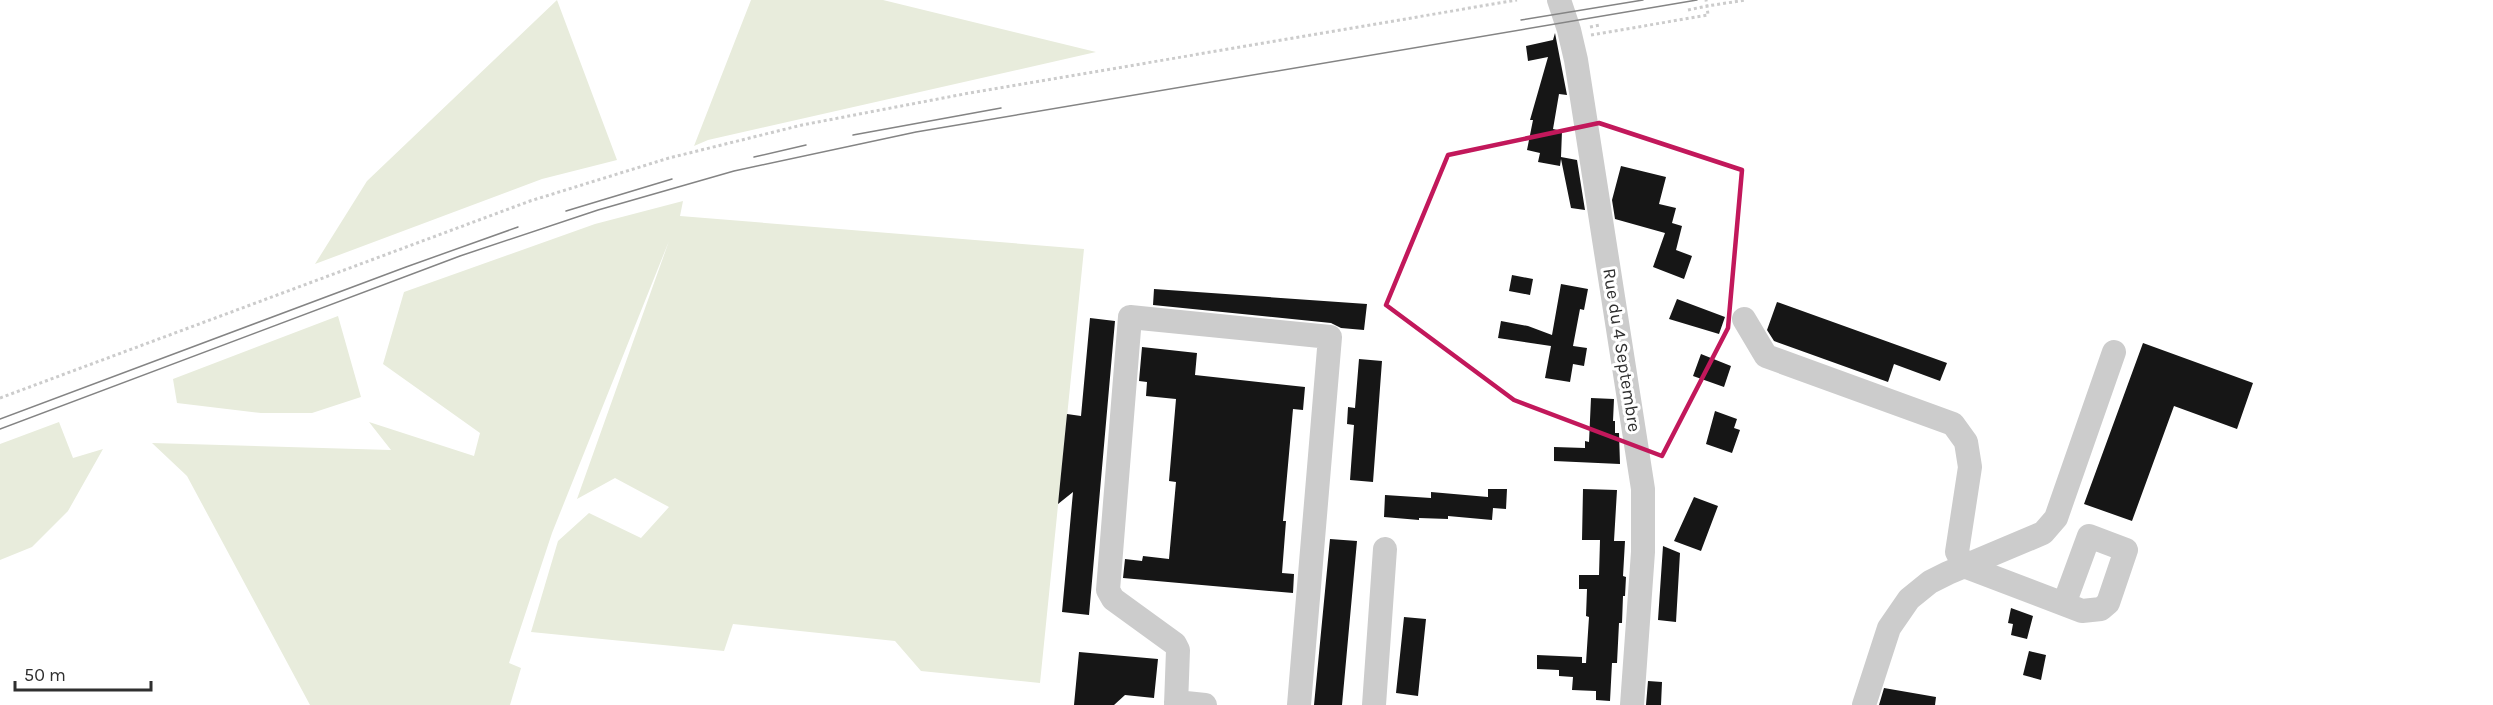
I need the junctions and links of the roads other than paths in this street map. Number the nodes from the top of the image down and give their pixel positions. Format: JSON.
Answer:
{"nodes":[{"id":1,"x":1559,"y":0,"type":"edge"},
{"id":2,"x":1744,"y":319,"type":"dead end"},
{"id":3,"x":2114,"y":352,"type":"dead end"},
{"id":4,"x":1385,"y":549,"type":"dead end"},
{"id":5,"x":1964,"y":566,"type":"junction"},
{"id":6,"x":2064,"y":604,"type":"dead end"},
{"id":7,"x":1176,"y":704,"type":"edge"},
{"id":8,"x":1205,"y":705,"type":"edge"},
{"id":9,"x":1299,"y":705,"type":"edge"},
{"id":10,"x":1374,"y":705,"type":"edge"},
{"id":11,"x":1632,"y":705,"type":"edge"},
{"id":12,"x":1864,"y":705,"type":"edge"}],
"edges":[{"from":1,"to":11,"type":"street","name":"Rue du 4 Septembre"},
{"from":2,"to":5,"type":"street"},
{"from":3,"to":5,"type":"street"},
{"from":4,"to":10,"type":"street"},
{"from":5,"to":6,"type":"street"},
{"from":5,"to":12,"type":"street"},
{"from":7,"to":8,"type":"street"},
{"from":7,"to":9,"type":"street"}]}
